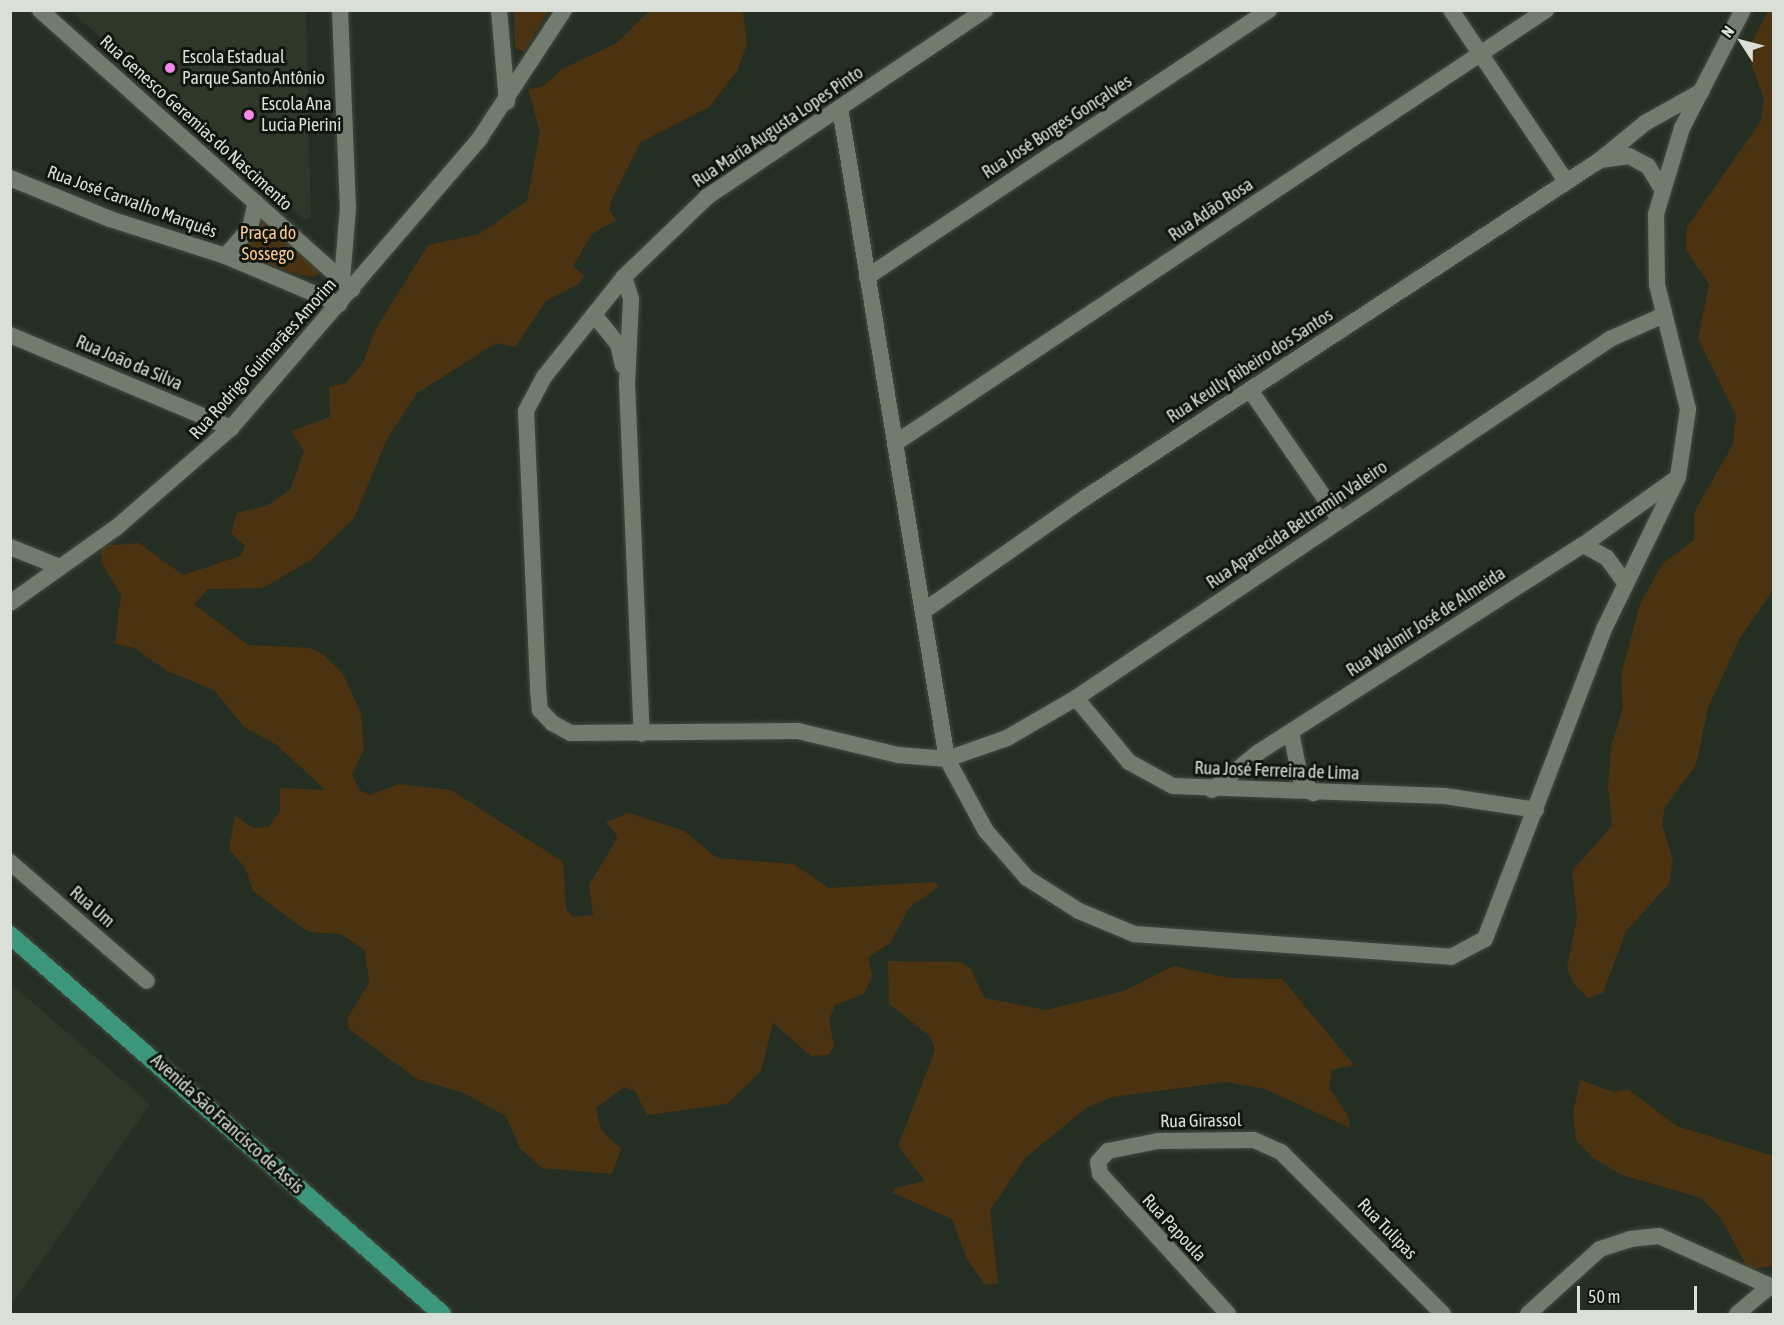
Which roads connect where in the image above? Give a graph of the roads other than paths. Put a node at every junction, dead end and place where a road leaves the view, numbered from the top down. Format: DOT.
graph roads {
  1 [pos="40,10"];
  2 [pos="340,10"];
  3 [pos="499,10"];
  4 [pos="564,10"];
  5 [pos="985,10"];
  6 [pos="1269,10"];
  7 [pos="1451,10"];
  8 [pos="1546,10"];
  9 [pos="1743,10"];
  10 [pos="1481,54"];
  11 [pos="1702,91"];
  12 [pos="507,102"];
  13 [pos="840,108"];
  14 [pos="1600,160"];
  15 [pos="10,178"];
  16 [pos="1566,181"];
  17 [pos="1660,186"];
  18 [pos="256,203"];
  19 [pos="225,256"];
  20 [pos="624,277"];
  21 [pos="867,277"];
  22 [pos="347,285"];
  23 [pos="339,304"];
  24 [pos="1664,315"];
  25 [pos="596,317"];
  26 [pos="10,335"];
  27 [pos="627,383"];
  28 [pos="1250,390"];
  29 [pos="231,428"];
  30 [pos="897,441"];
  31 [pos="1678,477"];
  32 [pos="1339,519"];
  33 [pos="1583,545"];
  34 [pos="10,547"];
  35 [pos="60,567"];
  36 [pos="1626,584"];
  37 [pos="10,603"];
  38 [pos="925,610"];
  39 [pos="1076,698"];
  40 [pos="1291,732"];
  41 [pos="642,734"];
  42 [pos="947,759"];
  43 [pos="1212,790"];
  44 [pos="1313,793"];
  45 [pos="1536,810"];
  46 [pos="10,862"];
  47 [pos="10,935"];
  48 [pos="147,981"];
  49 [pos="1098,1162"];
  50 [pos="1302,1170"];
  51 [pos="1772,1287"];
  52 [pos="441,1314"];
  53 [pos="1228,1314"];
  54 [pos="1443,1314"];
  55 [pos="1528,1314"];
  56 [pos="1737,1314"];
  1 -- 18 [label="street, Rua Genesco Geremias do Nascimento"];
  2 -- 22 [label="street"];
  3 -- 12 [label="street"];
  4 -- 12 [label="street, Rua Rodrigo Guimarães Amorim"];
  5 -- 13 [label="street, Rua Maria Augusta Lopes Pinto"];
  6 -- 21 [label="street, Rua José Borges Gonçalves"];
  7 -- 10 [label="street"];
  8 -- 10 [label="street, Rua Adão Rosa"];
  9 -- 11 [label="street"];
  10 -- 16 [label="street"];
  10 -- 30 [label="street, Rua Adão Rosa"];
  11 -- 14 [label="street, Rua Keully Ribeiro dos Santos"];
  11 -- 17 [label="street"];
  12 -- 22 [label="street, Rua Rodrigo Guimarães Amorim"];
  13 -- 20 [label="street, Rua Maria Augusta Lopes Pinto"];
  13 -- 21 [label="street"];
  14 -- 16 [label="street, Rua Keully Ribeiro dos Santos"];
  14 -- 17 [label="street, Rua Keully Ribeiro dos Santos"];
  15 -- 19 [label="street, Rua José Carvalho Marquês"];
  16 -- 28 [label="street, Rua Keully Ribeiro dos Santos"];
  17 -- 24 [label="street"];
  18 -- 19 [label="street"];
  18 -- 22 [label="street, Rua Genesco Geremias do Nascimento"];
  19 -- 23 [label="street, Rua José Carvalho Marquês"];
  20 -- 25 [label="street, Rua Maria Augusta Lopes Pinto"];
  20 -- 27 [label="street"];
  21 -- 30 [label="street"];
  22 -- 23 [label="street, Rua Rodrigo Guimarães Amorim"];
  23 -- 29 [label="street, Rua Rodrigo Guimarães Amorim"];
  24 -- 31 [label="street"];
  24 -- 32 [label="street, Rua Aparecida Beltramin Valeiro"];
  25 -- 27 [label="street"];
  25 -- 41 [label="street, Rua Maria Augusta Lopes Pinto"];
  26 -- 29 [label="street, Rua João da Silva"];
  27 -- 41 [label="street"];
  28 -- 32 [label="street"];
  28 -- 38 [label="street, Rua Keully Ribeiro dos Santos"];
  29 -- 35 [label="street, Rua Rodrigo Guimarães Amorim"];
  30 -- 38 [label="street"];
  31 -- 33 [label="street, Rua Walmir José de Almeida"];
  31 -- 36 [label="street"];
  32 -- 39 [label="street, Rua Aparecida Beltramin Valeiro"];
  33 -- 36 [label="street"];
  33 -- 40 [label="street, Rua Walmir José de Almeida"];
  34 -- 35 [label="street"];
  35 -- 37 [label="street, Rua Rodrigo Guimarães Amorim"];
  36 -- 45 [label="street"];
  38 -- 42 [label="street"];
  39 -- 42 [label="street, Rua Aparecida Beltramin Valeiro"];
  39 -- 43 [label="street, Rua José Ferreira de Lima"];
  40 -- 43 [label="street, Rua Walmir José de Almeida"];
  40 -- 44 [label="street"];
  41 -- 42 [label="street"];
  42 -- 45 [label="street"];
  43 -- 44 [label="street, Rua José Ferreira de Lima"];
  44 -- 45 [label="street, Rua José Ferreira de Lima"];
  46 -- 48 [label="street, Rua Um"];
  47 -- 52 [label="main road, Avenida São Francisco de Assis"];
  49 -- 50 [label="street, Rua Girassol"];
  49 -- 53 [label="street, Rua Papoula"];
  50 -- 54 [label="street, Rua Tulipas"];
  51 -- 55 [label="street"];
  51 -- 56 [label="street"];
}
